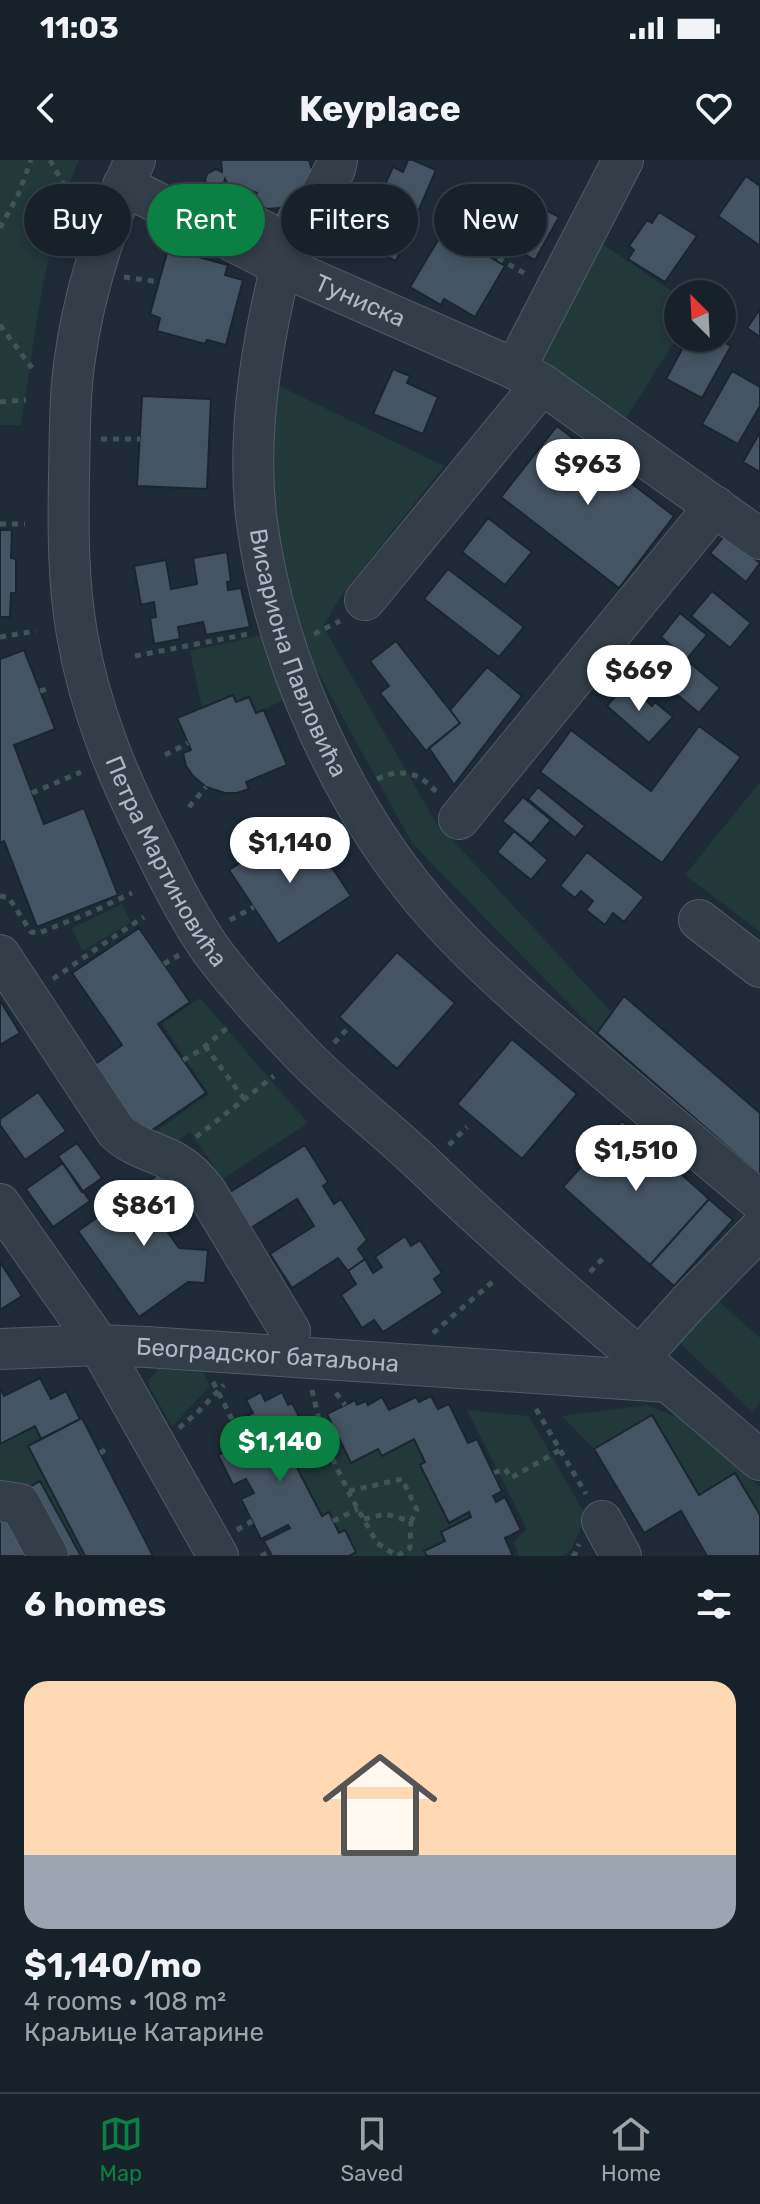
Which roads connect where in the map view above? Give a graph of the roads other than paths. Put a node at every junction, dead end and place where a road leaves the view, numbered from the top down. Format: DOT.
graph roads {
  1 [pos="337,160"];
  2 [pos="623,160"];
  3 [pos="131,168"];
  4 [pos="281,266"];
  5 [pos="528,376"];
  6 [pos="715,506"];
  7 [pos="760,539"];
  8 [pos="351,612"];
  9 [pos="459,819"];
  10 [pos="699,920"];
  11 [pos="0,955"];
  12 [pos="760,967"];
  13 [pos="0,1204"];
  14 [pos="758,1228"];
  15 [pos="580,1294"];
  16 [pos="290,1331"];
  17 [pos="99,1345"];
  18 [pos="0,1349"];
  19 [pos="654,1370"];
  20 [pos="535,1391"];
  21 [pos="760,1460"];
  22 [pos="0,1501"];
  23 [pos="602,1521"];
  24 [pos="48,1556"];
  25 [pos="218,1556"];
  26 [pos="621,1556"];
  1 -- 3 [label="street"];
  2 -- 5 [label="street"];
  3 -- 4 [label="street, Туниска"];
  3 -- 15 [label="street, Петра Мартиновића"];
  4 -- 5 [label="street, Туниска"];
  4 -- 14 [label="street, Висариона Павловића"];
  5 -- 6 [label="street, Туниска"];
  5 -- 8 [label="street"];
  6 -- 7 [label="street, Туниска"];
  6 -- 9 [label="street"];
  10 -- 12 [label="street"];
  11 -- 16 [label="street"];
  13 -- 17 [label="street"];
  14 -- 19 [label="street"];
  15 -- 19 [label="street, Петра Мартиновића"];
  15 -- 20 [label="street"];
  17 -- 18 [label="street, Београдског батаљона"];
  17 -- 20 [label="street, Београдског батаљона"];
  17 -- 25 [label="street"];
  19 -- 20 [label="street, Београдског батаљона"];
  19 -- 21 [label="street"];
  22 -- 24 [label="street"];
  23 -- 26 [label="street"];
}
